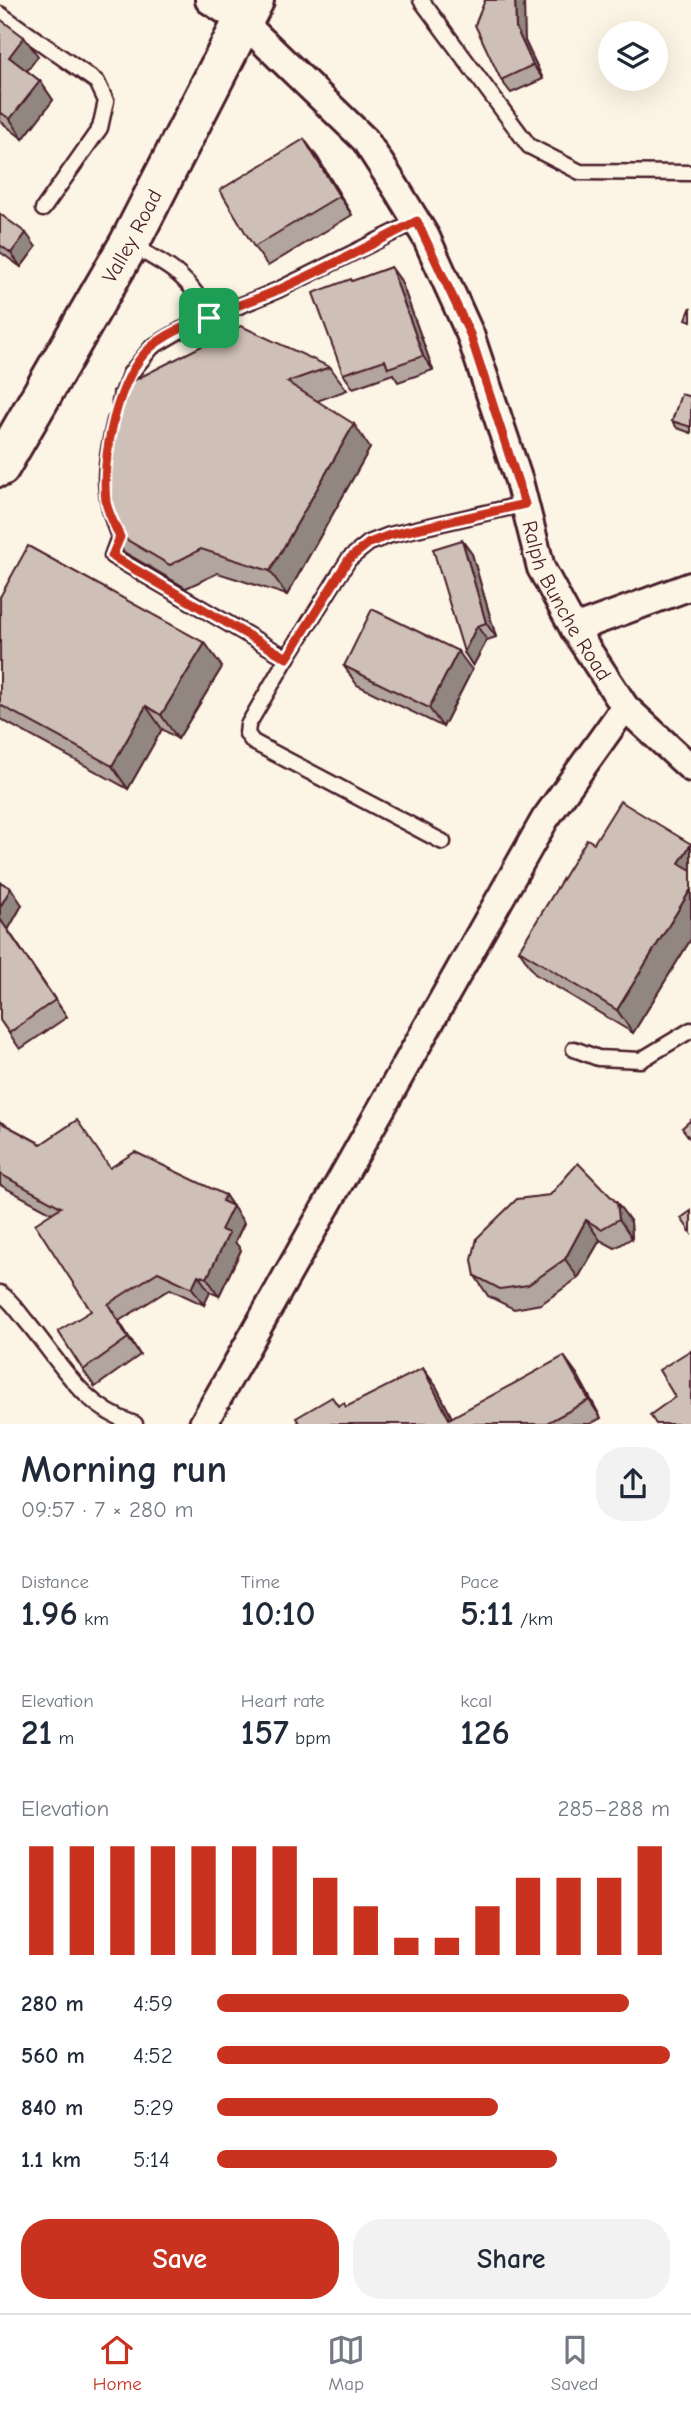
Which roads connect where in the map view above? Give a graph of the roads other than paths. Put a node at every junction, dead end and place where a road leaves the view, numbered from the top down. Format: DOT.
graph roads {
  1 [pos="209,0"];
  2 [pos="421,0"];
  3 [pos="248,11"];
  4 [pos="0,13"];
  5 [pos="691,173"];
  6 [pos="43,209"];
  7 [pos="417,221"];
  8 [pos="129,244"];
  9 [pos="209,318"];
  10 [pos="0,467"];
  11 [pos="525,504"];
  12 [pos="691,586"];
  13 [pos="574,629"];
  14 [pos="287,658"];
  15 [pos="625,706"];
  16 [pos="691,768"];
  17 [pos="443,842"];
  18 [pos="691,1030"];
  19 [pos="575,1049"];
  20 [pos="0,1293"];
  21 [pos="135,1424"];
  22 [pos="203,1424"];
  1 -- 3 [label="street, Ralph Bunche Road"];
  2 -- 5 [label="lane"];
  3 -- 7 [label="street, Ralph Bunche Road"];
  3 -- 8 [label="main road, Valley Road"];
  4 -- 6 [label="lane"];
  7 -- 9 [label="lane"];
  7 -- 11 [label="street, Ralph Bunche Road"];
  8 -- 9 [label="lane"];
  8 -- 10 [label="main road, Valley Road"];
  9 -- 14 [label="lane"];
  11 -- 13 [label="street, Ralph Bunche Road"];
  11 -- 14 [label="lane"];
  12 -- 13 [label="street"];
  13 -- 15 [label="street, Ralph Bunche Road"];
  14 -- 17 [label="lane"];
  15 -- 16 [label="street, Ralph Bunche Road"];
  15 -- 22 [label="street"];
  18 -- 19 [label="lane"];
  20 -- 21 [label="lane"];
}
